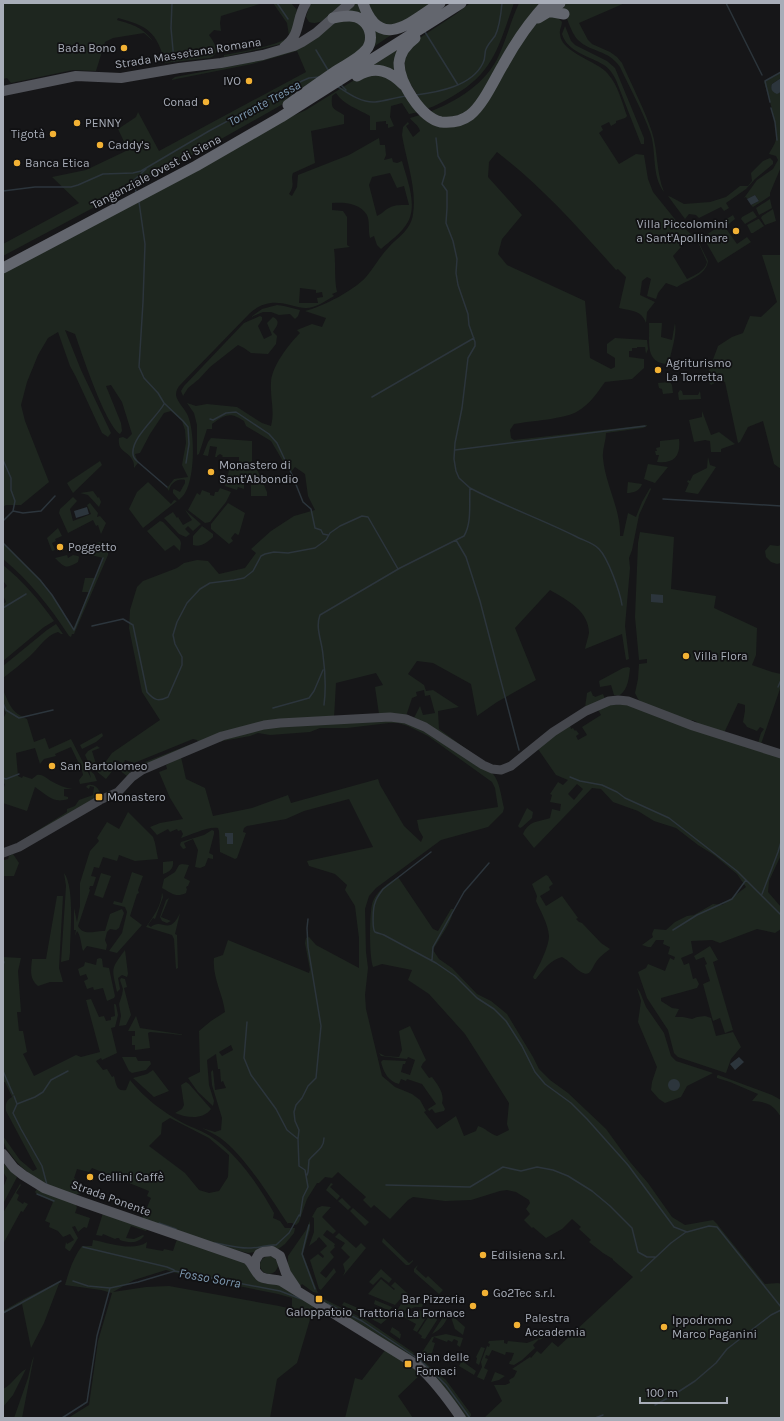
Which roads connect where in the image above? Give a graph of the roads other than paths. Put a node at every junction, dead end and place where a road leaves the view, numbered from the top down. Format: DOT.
graph roads {
  1 [pos="350,3"];
  2 [pos="363,3"];
  3 [pos="440,3"];
  4 [pos="449,3"];
  5 [pos="461,3"];
  6 [pos="464,3"];
  7 [pos="560,3"];
  8 [pos="304,7"];
  9 [pos="546,8"];
  10 [pos="564,14"];
  11 [pos="333,18"];
  12 [pos="372,26"];
  13 [pos="320,28"];
  14 [pos="281,50"];
  15 [pos="406,87"];
  16 [pos="3,91"];
  17 [pos="282,113"];
  18 [pos="3,261"];
  19 [pos="3,268"];
  20 [pos="781,754"];
  21 [pos="3,853"];
  22 [pos="3,1154"];
  23 [pos="220,1250"];
  24 [pos="259,1254"];
  25 [pos="283,1265"];
  26 [pos="255,1269"];
  27 [pos="270,1279"];
  28 [pos="305,1296"];
  29 [pos="461,1418"];
  1 -- 11 [label="main road, Strada Massetana Romana"];
  2 -- 12 [label="highway"];
  3 -- 12 [label="highway"];
  4 -- 17 [label="highway, Tangenziale Ovest di Siena"];
  5 -- 17 [label="highway, Tangenziale Ovest di Siena"];
  6 -- 15 [label="highway"];
  7 -- 9 [label="highway"];
  7 -- 10 [label="main road"];
  8 -- 13 [label="main road"];
  8 -- 14 [label="main road"];
  9 -- 10 [label="highway"];
  9 -- 15 [label="highway"];
  11 -- 12 [label="highway"];
  11 -- 13 [label="main road, Strada Massetana Romana"];
  12 -- 17 [label="highway"];
  13 -- 14 [label="main road, Strada Massetana Romana"];
  14 -- 16 [label="main road, Strada Massetana Romana"];
  15 -- 17 [label="highway"];
  17 -- 18 [label="highway, Tangenziale Ovest di Siena"];
  17 -- 19 [label="highway, Tangenziale Ovest di Siena"];
  20 -- 21 [label="main road"];
  22 -- 23 [label="main road, Strada Ponente"];
  23 -- 24 [label="main road, Strada Ponente"];
  23 -- 26 [label="main road, Strada Ponente"];
  24 -- 25 [label="main road, Strada Ponente"];
  24 -- 26 [label="main road"];
  25 -- 27 [label="main road"];
  25 -- 28 [label="main road, Strada Ponente"];
  26 -- 27 [label="main road, Strada Ponente"];
  27 -- 28 [label="main road, Strada Ponente"];
  28 -- 29 [label="main road, Strada Ponente"];
}
